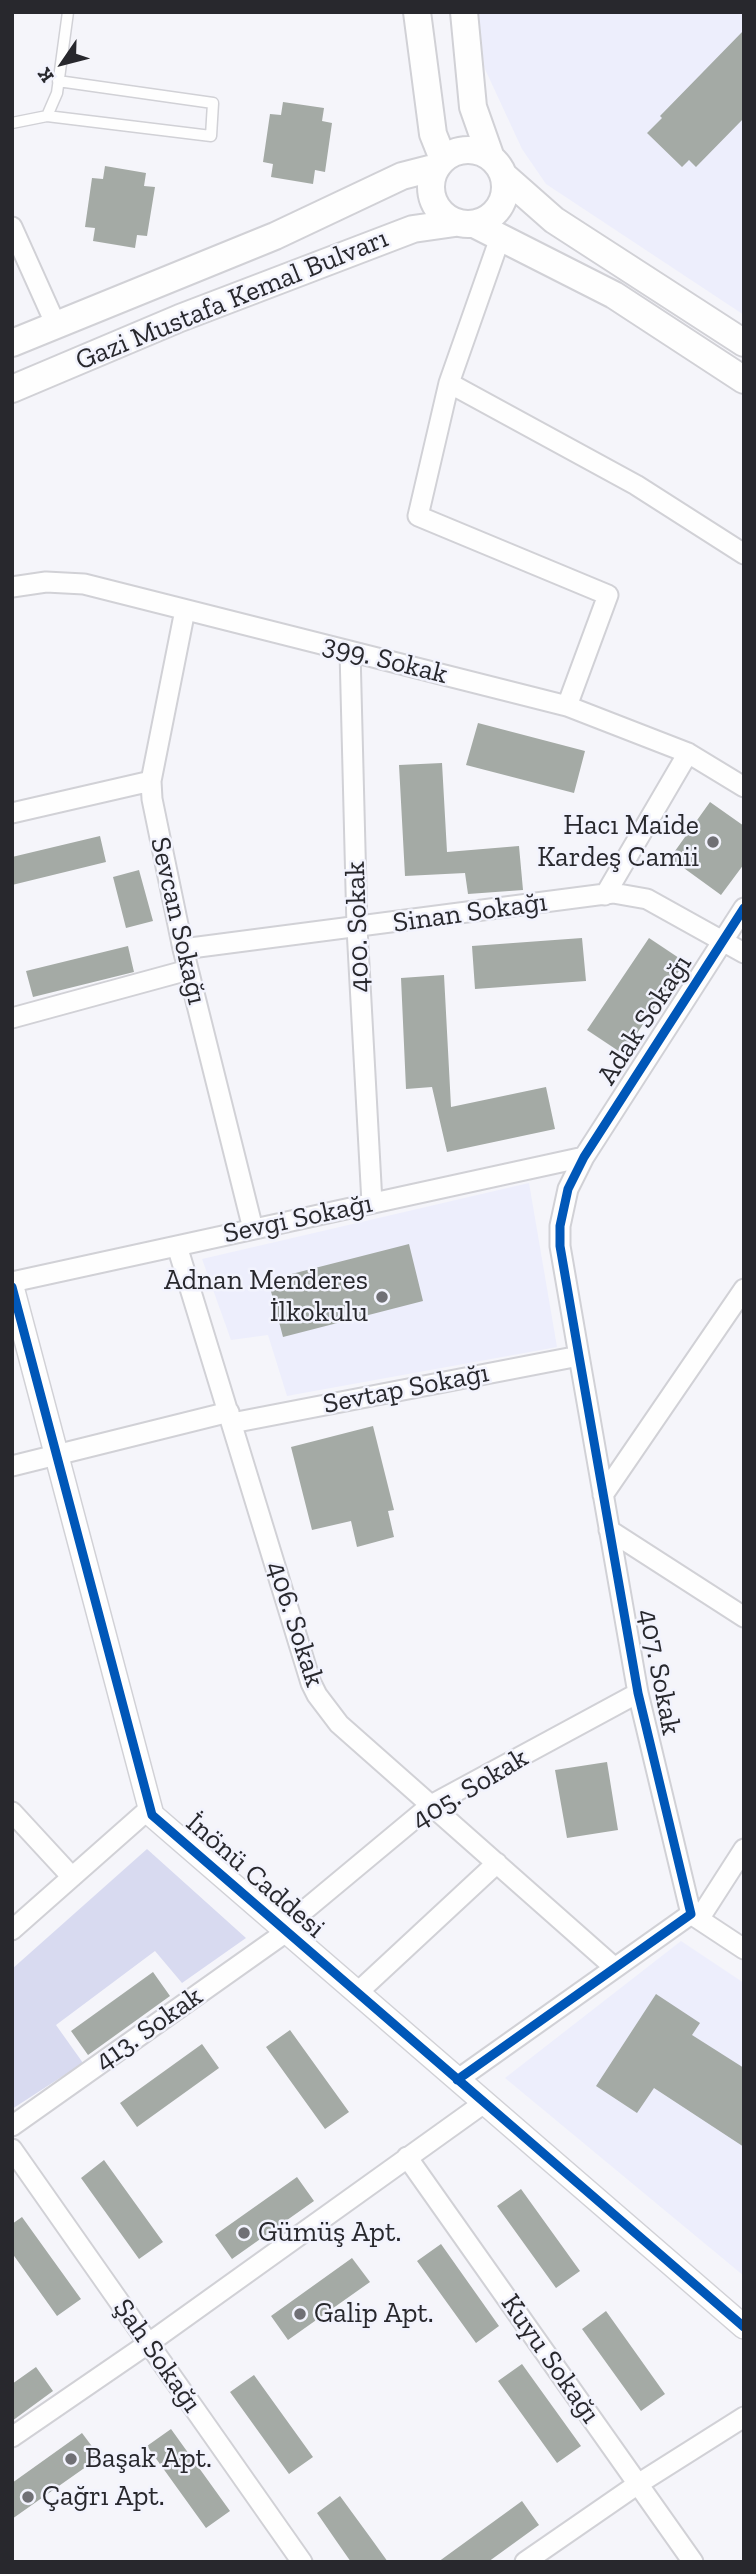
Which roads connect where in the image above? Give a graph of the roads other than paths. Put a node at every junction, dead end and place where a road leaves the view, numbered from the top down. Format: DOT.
graph roads {
  1 [pos="68,12"];
  2 [pos="417,12"];
  3 [pos="464,12"];
  4 [pos="58,81"];
  5 [pos="47,116"];
  6 [pos="12,123"];
  7 [pos="440,163"];
  8 [pos="497,166"];
  9 [pos="466,224"];
  10 [pos="12,228"];
  11 [pos="501,235"];
  12 [pos="56,326"];
  13 [pos="744,343"];
  14 [pos="12,344"];
  15 [pos="744,380"];
  16 [pos="449,383"];
  17 [pos="12,389"];
  18 [pos="744,554"];
  19 [pos="12,587"];
  20 [pos="184,610"];
  21 [pos="350,651"];
  22 [pos="567,706"];
  23 [pos="688,753"];
  24 [pos="151,782"];
  25 [pos="744,787"];
  26 [pos="12,813"];
  27 [pos="605,894"];
  28 [pos="744,908"];
  29 [pos="357,928"];
  30 [pos="723,939"];
  31 [pos="183,949"];
  32 [pos="744,953"];
  33 [pos="188,970"];
  34 [pos="12,1018"];
  35 [pos="584,1157"];
  36 [pos="372,1203"];
  37 [pos="253,1229"];
  38 [pos="177,1246"];
  39 [pos="744,1289"];
  40 [pos="13,1295"];
  41 [pos="579,1356"];
  42 [pos="231,1418"];
  43 [pos="56,1455"];
  44 [pos="12,1466"];
  45 [pos="603,1495"];
  46 [pos="609,1530"];
  47 [pos="744,1617"];
  48 [pos="638,1693"];
  49 [pos="431,1805"];
  50 [pos="149,1809"];
  51 [pos="12,1812"];
  52 [pos="744,1849"];
  53 [pos="497,1863"];
  54 [pos="72,1877"];
  55 [pos="695,1917"];
  56 [pos="12,1930"];
  57 [pos="284,1931"];
  58 [pos="744,1949"];
  59 [pos="615,1968"];
  60 [pos="357,1993"];
  61 [pos="457,2080"];
  62 [pos="484,2103"];
  63 [pos="12,2126"];
  64 [pos="12,2150"];
  65 [pos="407,2157"];
  66 [pos="744,2327"];
  67 [pos="149,2343"];
  68 [pos="744,2417"];
  69 [pos="12,2437"];
  70 [pos="638,2484"];
  71 [pos="302,2562"];
  72 [pos="525,2562"];
  73 [pos="693,2562"];
  1 -- 4 [label="lane"];
  2 -- 7 [label="main road"];
  3 -- 8 [label="main road"];
  4 -- 5 [label="lane"];
  4 -- 5 [label="lane"];
  5 -- 6 [label="lane"];
  7 -- 8 [label="main road"];
  7 -- 9 [label="main road"];
  7 -- 12 [label="main road, Gazi Mustafa Kemal Bulvarı"];
  8 -- 9 [label="main road"];
  8 -- 13 [label="main road"];
  9 -- 11 [label="main road"];
  9 -- 17 [label="main road, Gazi Mustafa Kemal Bulvarı"];
  10 -- 12 [label="street"];
  11 -- 15 [label="main road"];
  11 -- 16 [label="street"];
  12 -- 14 [label="main road, Gazi Mustafa Kemal Bulvarı"];
  16 -- 18 [label="street"];
  16 -- 22 [label="street"];
  19 -- 20 [label="street, 399. Sokak"];
  20 -- 21 [label="street, 399. Sokak"];
  20 -- 24 [label="street, Sevcan Sokağı"];
  21 -- 22 [label="street, 399. Sokak"];
  21 -- 29 [label="street, 400. Sokak"];
  22 -- 23 [label="street, 399. Sokak"];
  23 -- 25 [label="street, 399. Sokak"];
  23 -- 27 [label="street"];
  24 -- 26 [label="street"];
  24 -- 31 [label="street, Sevcan Sokağı"];
  27 -- 29 [label="street, Sinan Sokağı"];
  27 -- 30 [label="street, Sinan Sokağı"];
  28 -- 30 [label="street, Adak Sokağı"];
  29 -- 31 [label="street, Sinan Sokağı"];
  29 -- 36 [label="street, 400. Sokak"];
  30 -- 32 [label="street, Sinan Sokağı"];
  30 -- 35 [label="street, Adak Sokağı"];
  31 -- 33 [label="street, Sevcan Sokağı"];
  33 -- 34 [label="street"];
  33 -- 37 [label="street, Sevcan Sokağı"];
  35 -- 36 [label="street, Sevgi Sokağı"];
  35 -- 41 [label="street, 407. Sokak"];
  36 -- 37 [label="street, Sevgi Sokağı"];
  37 -- 38 [label="street, Sevgi Sokağı"];
  38 -- 40 [label="street, Sevgi Sokağı"];
  38 -- 42 [label="street, 406. Sokak"];
  39 -- 45 [label="street"];
  40 -- 43 [label="street, İnönü Caddesi"];
  41 -- 42 [label="street, Sevtap Sokağı"];
  41 -- 45 [label="street, 407. Sokak"];
  42 -- 43 [label="street, Sevtap Sokağı"];
  42 -- 49 [label="street, 406. Sokak"];
  43 -- 44 [label="street, Sevtap Sokağı"];
  43 -- 50 [label="street, İnönü Caddesi"];
  45 -- 46 [label="street, 407. Sokak"];
  46 -- 47 [label="street"];
  46 -- 48 [label="street, 407. Sokak"];
  48 -- 49 [label="street, 405. Sokak"];
  48 -- 55 [label="street, 407. Sokak"];
  49 -- 53 [label="street, 406. Sokak"];
  49 -- 57 [label="street, 405. Sokak"];
  50 -- 54 [label="street"];
  50 -- 57 [label="street, İnönü Caddesi"];
  51 -- 54 [label="street"];
  52 -- 55 [label="street"];
  53 -- 59 [label="street, 406. Sokak"];
  53 -- 60 [label="street"];
  54 -- 56 [label="street"];
  55 -- 58 [label="street"];
  55 -- 59 [label="street"];
  57 -- 60 [label="street, İnönü Caddesi"];
  57 -- 63 [label="street, 413. Sokak"];
  59 -- 61 [label="street"];
  60 -- 61 [label="street, İnönü Caddesi"];
  61 -- 62 [label="street, İnönü Caddesi"];
  62 -- 65 [label="street"];
  62 -- 66 [label="street, İnönü Caddesi"];
  64 -- 67 [label="street, Şah Sokağı"];
  65 -- 67 [label="street"];
  65 -- 70 [label="street, Kuyu Sokağı"];
  67 -- 69 [label="street"];
  67 -- 71 [label="street, Şah Sokağı"];
  68 -- 70 [label="street"];
  70 -- 72 [label="street"];
  70 -- 73 [label="street, Kuyu Sokağı"];
}
